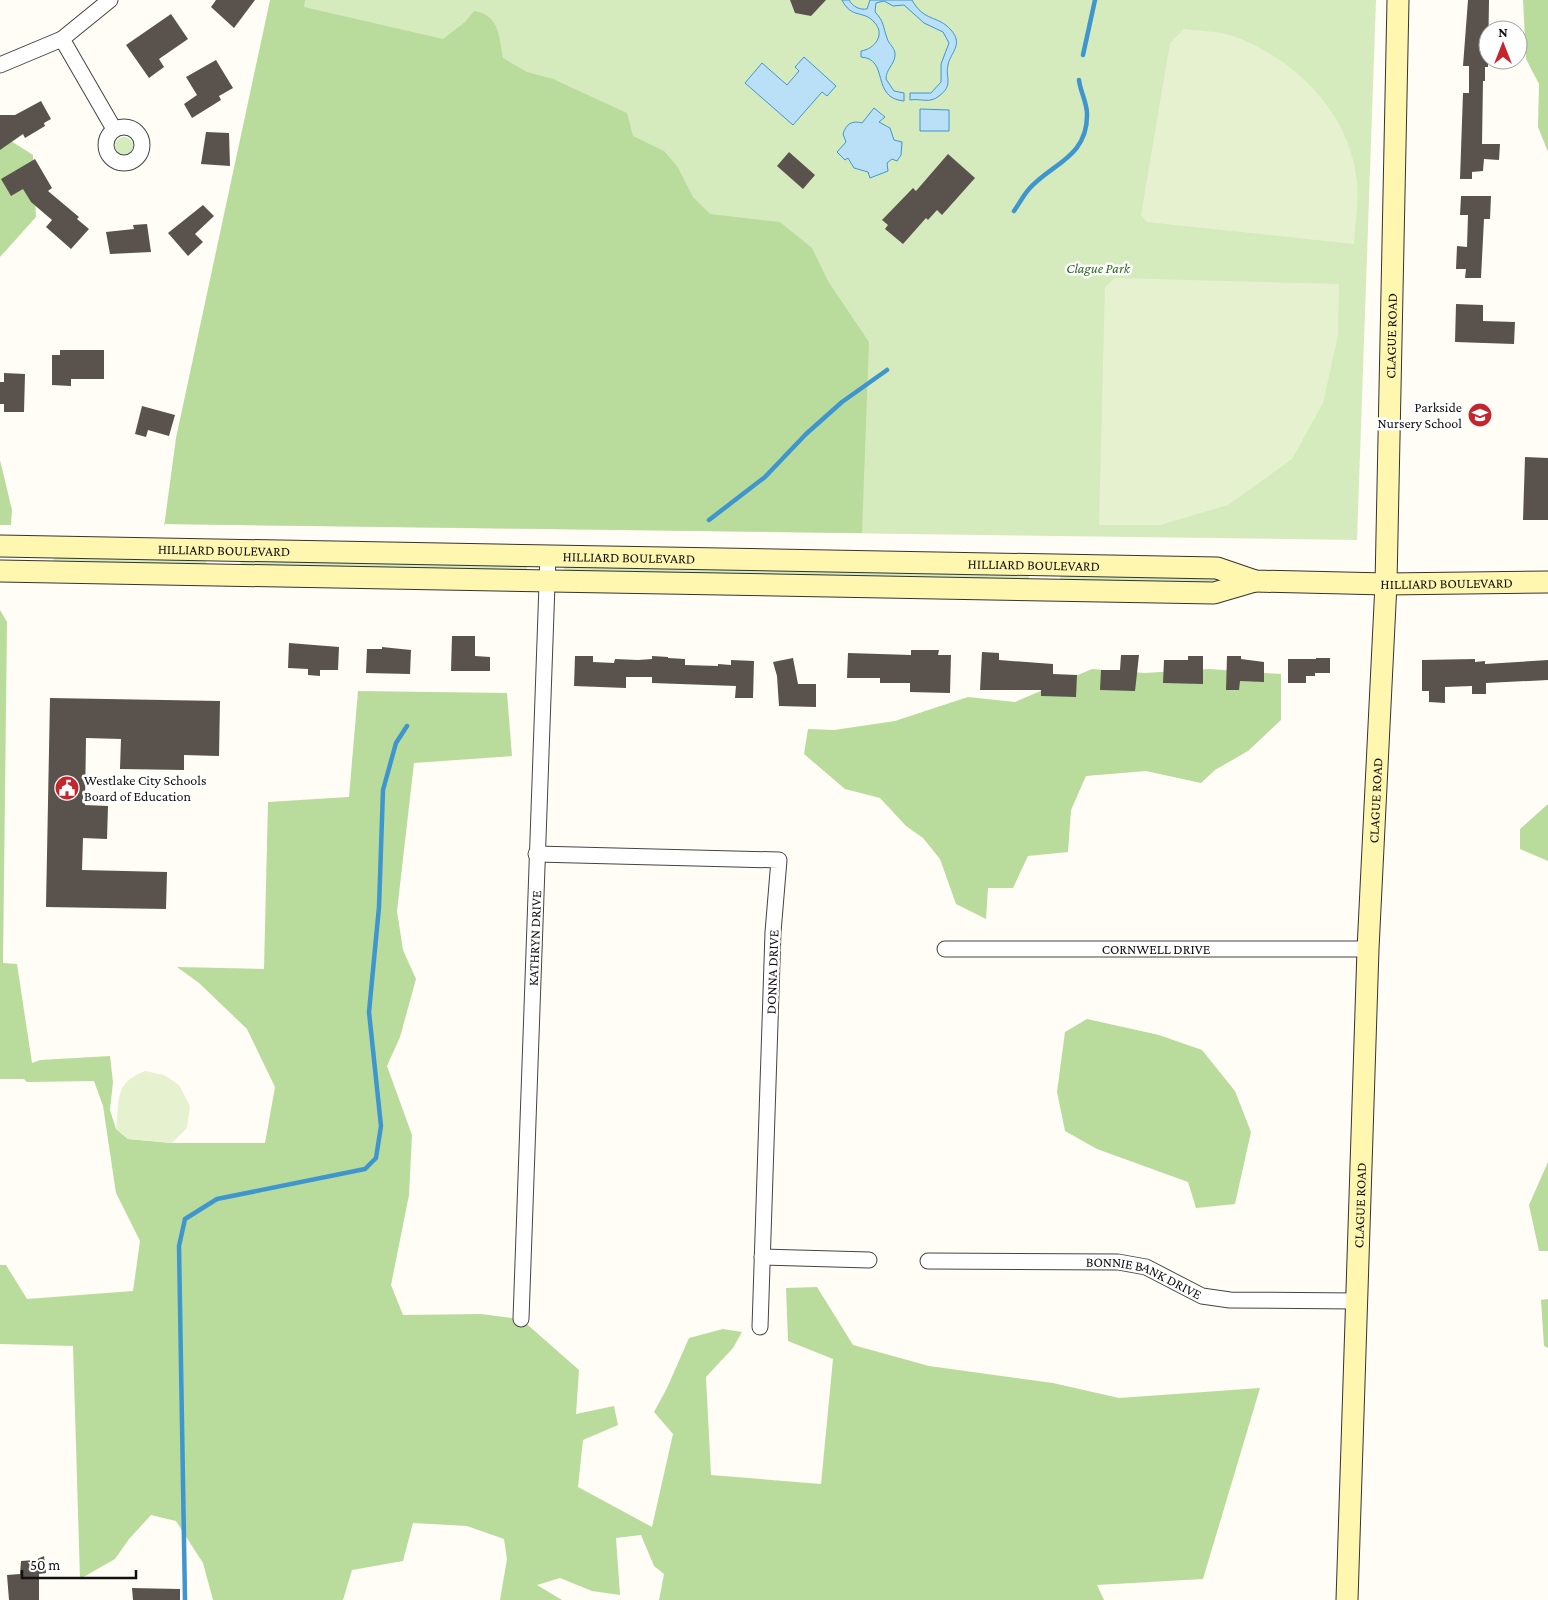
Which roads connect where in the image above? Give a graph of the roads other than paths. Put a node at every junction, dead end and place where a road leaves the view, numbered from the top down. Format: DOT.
graph roads {
  1 [pos="110,0"];
  2 [pos="1398,0"];
  3 [pos="62,39"];
  4 [pos="0,65"];
  5 [pos="114,130"];
  6 [pos="0,546"];
  7 [pos="548,556"];
  8 [pos="0,571"];
  9 [pos="547,580"];
  10 [pos="1254,580"];
  11 [pos="1548,582"];
  12 [pos="1386,584"];
  13 [pos="536,854"];
  14 [pos="945,949"];
  15 [pos="1368,949"];
  16 [pos="762,1257"];
  17 [pos="869,1260"];
  18 [pos="928,1261"];
  19 [pos="1357,1301"];
  20 [pos="521,1319"];
  21 [pos="760,1327"];
  22 [pos="1347,1600"];
  1 -- 3 [label="street"];
  2 -- 12 [label="main road, CLAGUE ROAD"];
  3 -- 4 [label="street"];
  3 -- 5 [label="street"];
  6 -- 7 [label="main road, HILLIARD BOULEVARD"];
  7 -- 9 [label="street, KATHRYN DRIVE"];
  7 -- 10 [label="main road, HILLIARD BOULEVARD"];
  8 -- 9 [label="main road, HILLIARD BOULEVARD"];
  9 -- 10 [label="main road, HILLIARD BOULEVARD"];
  9 -- 13 [label="street, KATHRYN DRIVE"];
  10 -- 12 [label="main road, HILLIARD BOULEVARD"];
  11 -- 12 [label="main road, HILLIARD BOULEVARD"];
  12 -- 15 [label="main road, CLAGUE ROAD"];
  13 -- 16 [label="street, DONNA DRIVE"];
  13 -- 20 [label="street, KATHRYN DRIVE"];
  14 -- 15 [label="street, CORNWELL DRIVE"];
  15 -- 19 [label="main road, CLAGUE ROAD"];
  16 -- 17 [label="street"];
  16 -- 21 [label="street, DONNA DRIVE"];
  18 -- 19 [label="street, BONNIE BANK DRIVE"];
  19 -- 22 [label="main road, CLAGUE ROAD"];
}
